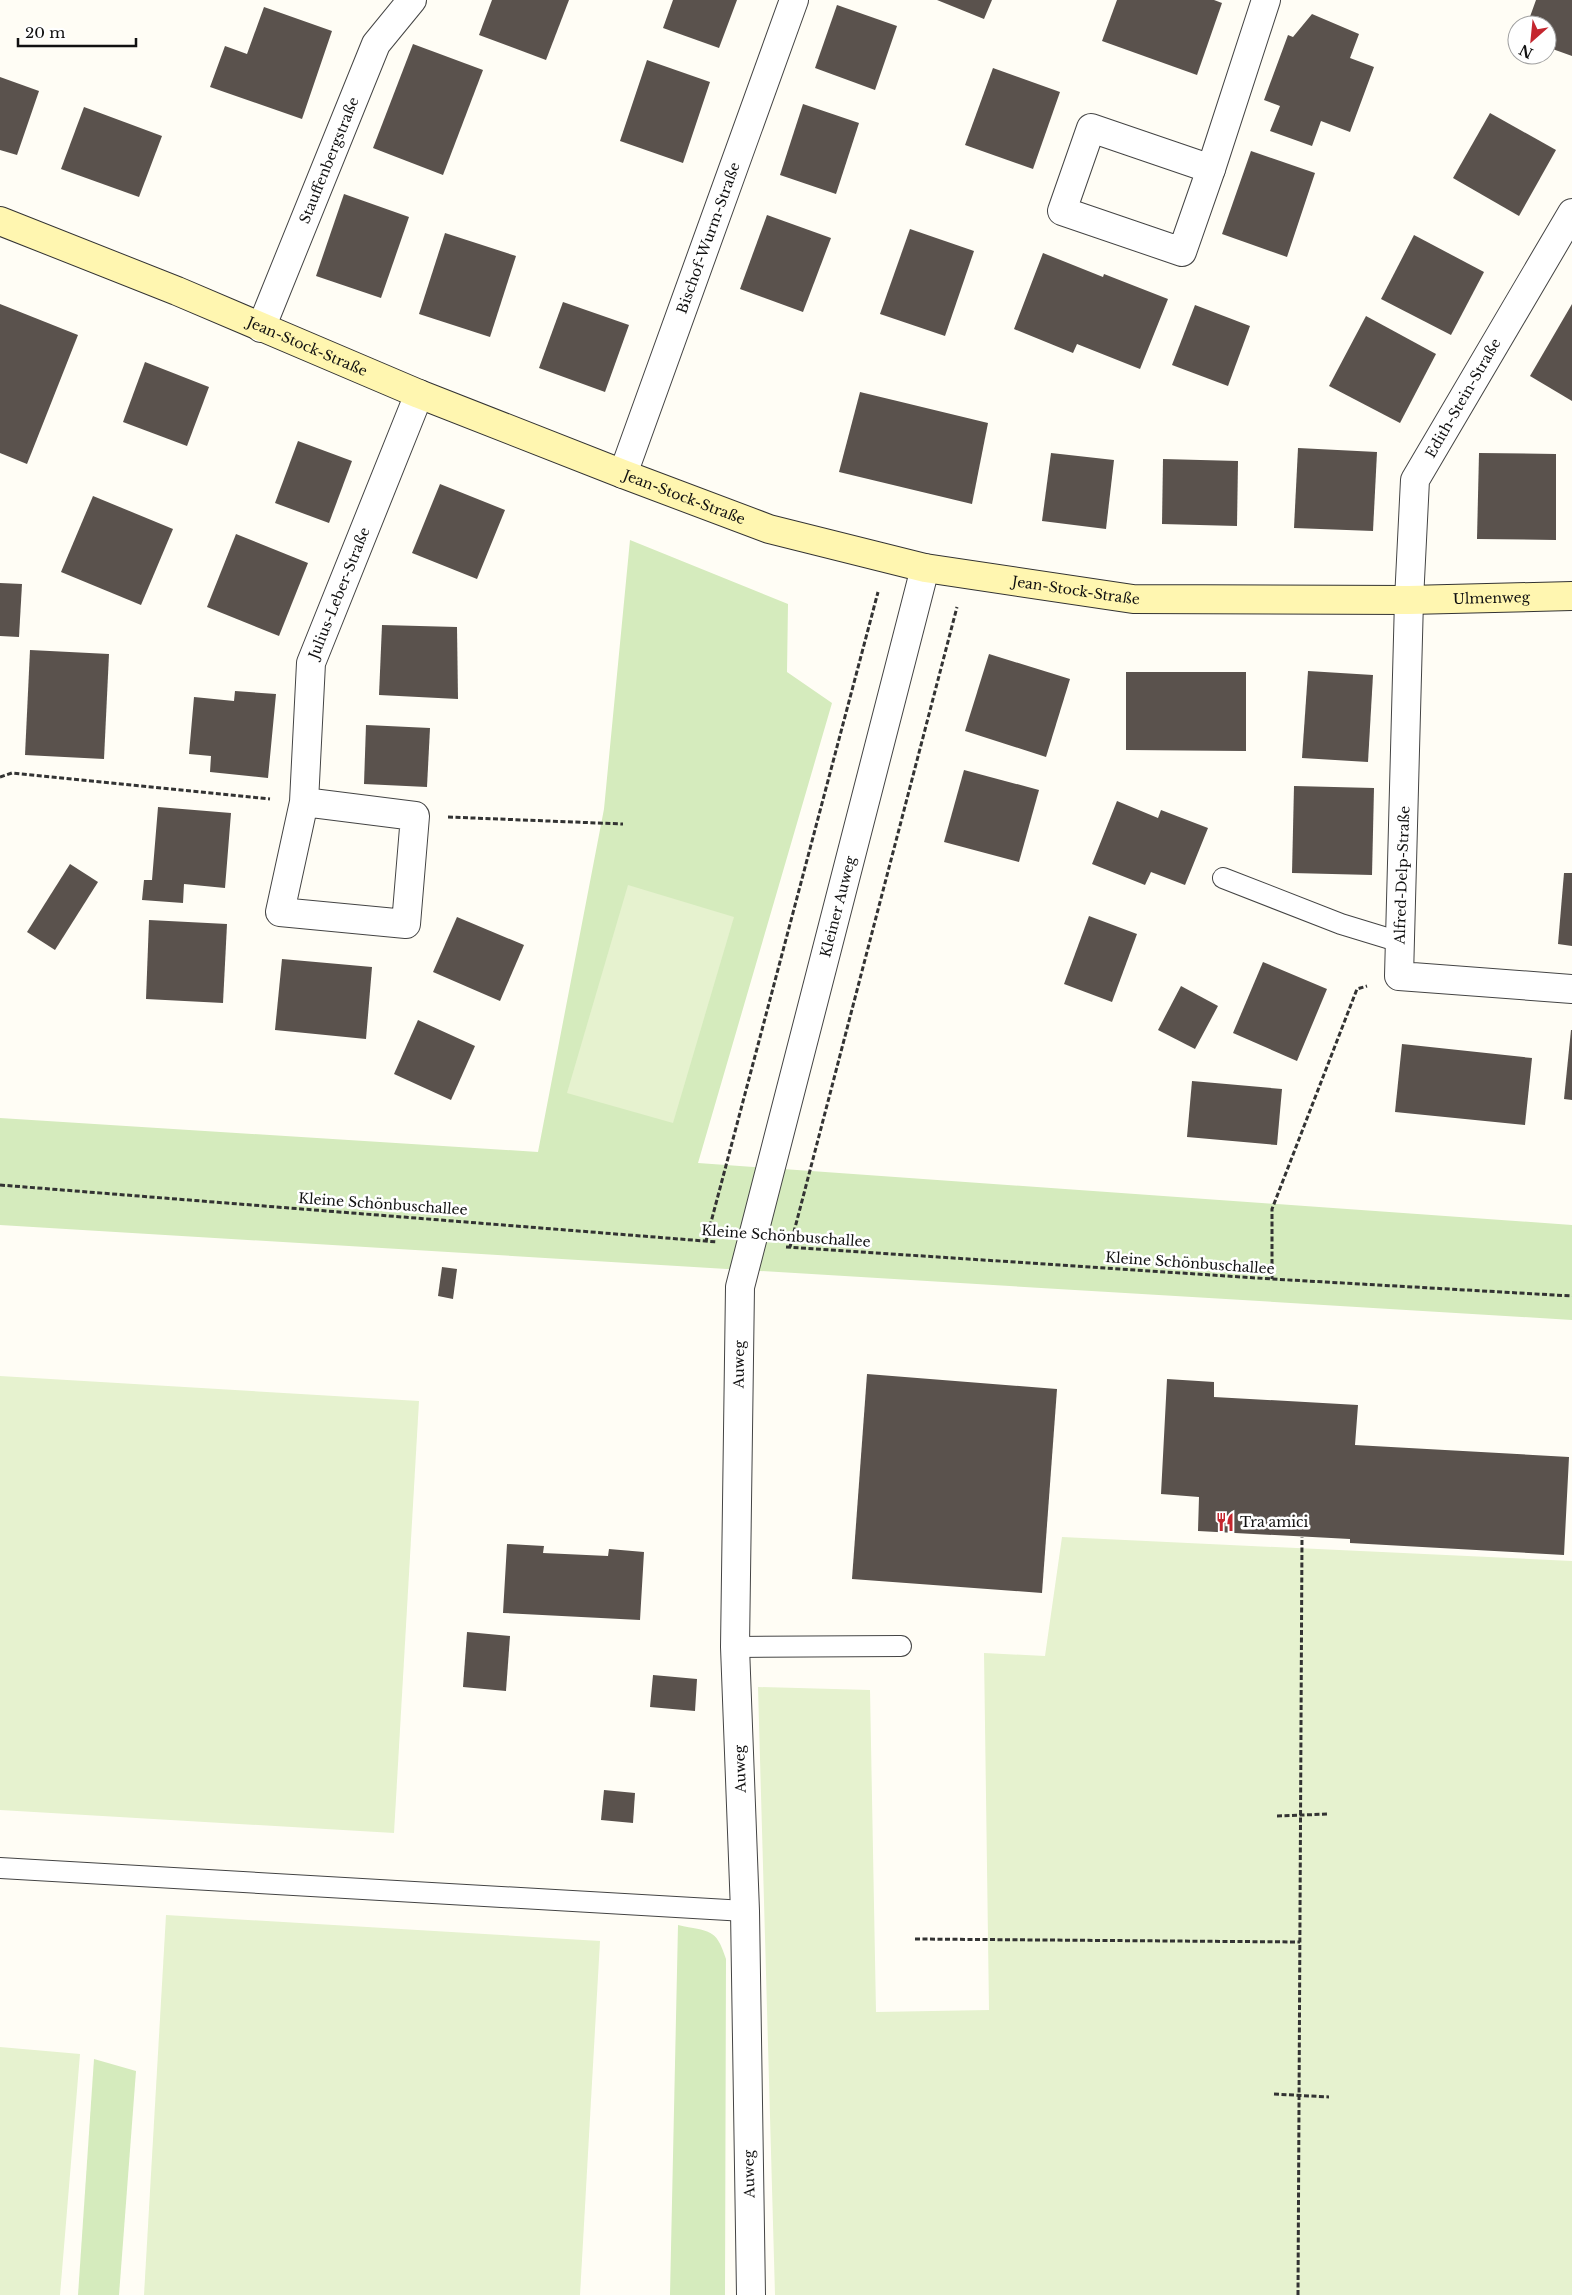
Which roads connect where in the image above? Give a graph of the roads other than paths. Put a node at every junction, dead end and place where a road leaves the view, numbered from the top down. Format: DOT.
graph roads {
  1 [pos="412,0"];
  2 [pos="794,0"];
  3 [pos="1266,0"];
  4 [pos="1211,169"];
  5 [pos="1572,213"];
  6 [pos="0,221"];
  7 [pos="261,328"];
  8 [pos="419,394"];
  9 [pos="623,474"];
  10 [pos="925,568"];
  11 [pos="1572,596"];
  12 [pos="1409,600"];
  13 [pos="304,802"];
  14 [pos="1223,878"];
  15 [pos="1400,942"];
  16 [pos="1572,989"];
  17 [pos="749,1245"];
  18 [pos="901,1646"];
  19 [pos="735,1647"];
  20 [pos="0,1868"];
  21 [pos="745,1910"];
  22 [pos="751,2295"];
  1 -- 7 [label="street, Stauffenbergstraße"];
  2 -- 9 [label="street, Bischof-Wurm-Straße"];
  3 -- 4 [label="street"];
  4 -- 4 [label="street"];
  5 -- 12 [label="street, Edith-Stein-Straße"];
  6 -- 7 [label="street, Jean-Stock-Straße"];
  7 -- 8 [label="street, Jean-Stock-Straße"];
  8 -- 9 [label="street, Jean-Stock-Straße"];
  8 -- 13 [label="street, Julius-Leber-Straße"];
  9 -- 10 [label="street, Jean-Stock-Straße"];
  10 -- 12 [label="street, Jean-Stock-Straße"];
  10 -- 17 [label="street, Kleiner Auweg"];
  11 -- 12 [label="street, Ulmenweg"];
  12 -- 15 [label="street, Alfred-Delp-Straße"];
  13 -- 13 [label="street, Julius-Leber-Straße"];
  14 -- 15 [label="lane"];
  15 -- 16 [label="street, Alfred-Delp-Straße"];
  17 -- 19 [label="street, Auweg"];
  18 -- 19 [label="lane"];
  19 -- 21 [label="street, Auweg"];
  20 -- 21 [label="lane"];
  21 -- 22 [label="street, Auweg"];
}
